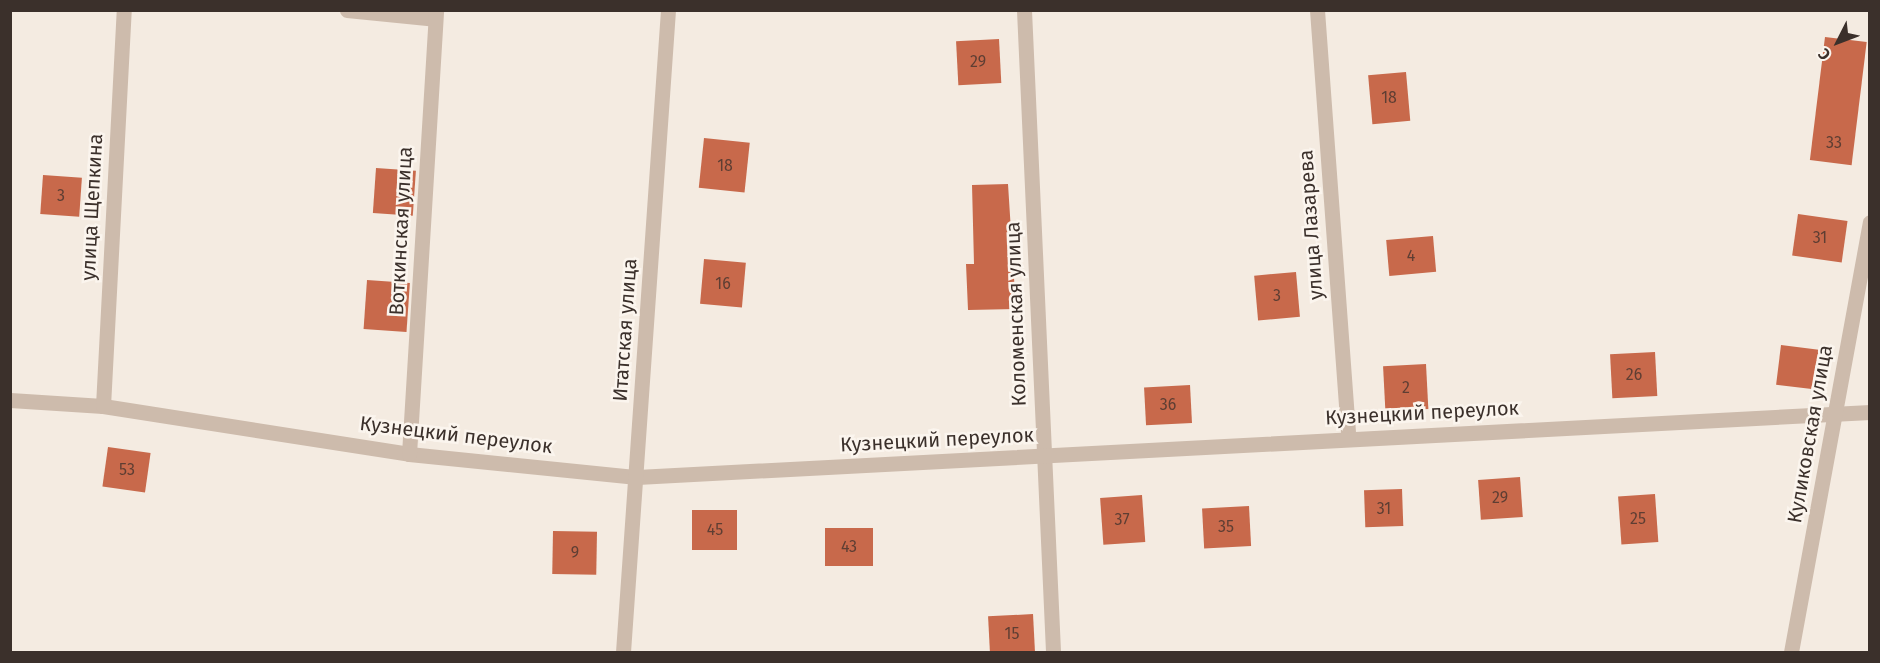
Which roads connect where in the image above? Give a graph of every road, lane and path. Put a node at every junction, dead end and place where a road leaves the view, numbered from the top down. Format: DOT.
graph roads {
  1 [pos="124,10"];
  2 [pos="347,10"];
  3 [pos="668,10"];
  4 [pos="1024,10"];
  5 [pos="1317,10"];
  6 [pos="436,15"];
  7 [pos="1869,222"];
  8 [pos="10,400"];
  9 [pos="103,406"];
  10 [pos="1869,412"];
  11 [pos="1835,414"];
  12 [pos="1348,437"];
  13 [pos="409,454"];
  14 [pos="1043,455"];
  15 [pos="637,477"];
  16 [pos="623,652"];
  17 [pos="1053,652"];
  18 [pos="1791,652"];
  1 -- 9 [label="street, улица Щепкина"];
  2 -- 6 [label="street"];
  3 -- 15 [label="street, Итатская улица"];
  4 -- 14 [label="street, Коломенская улица"];
  5 -- 12 [label="street, улица Лазарева"];
  6 -- 13 [label="street, Воткинская улица"];
  7 -- 11 [label="street, Куликовская улица"];
  8 -- 9 [label="street, Кузнецкий переулок"];
  9 -- 13 [label="street, Кузнецкий переулок"];
  10 -- 11 [label="street, Кузнецкий переулок"];
  11 -- 12 [label="street, Кузнецкий переулок"];
  11 -- 18 [label="street, Куликовская улица"];
  12 -- 14 [label="street, Кузнецкий переулок"];
  13 -- 15 [label="street, Кузнецкий переулок"];
  14 -- 15 [label="street, Кузнецкий переулок"];
  14 -- 17 [label="street, Коломенская улица"];
  15 -- 16 [label="street, Итатская улица"];
}
